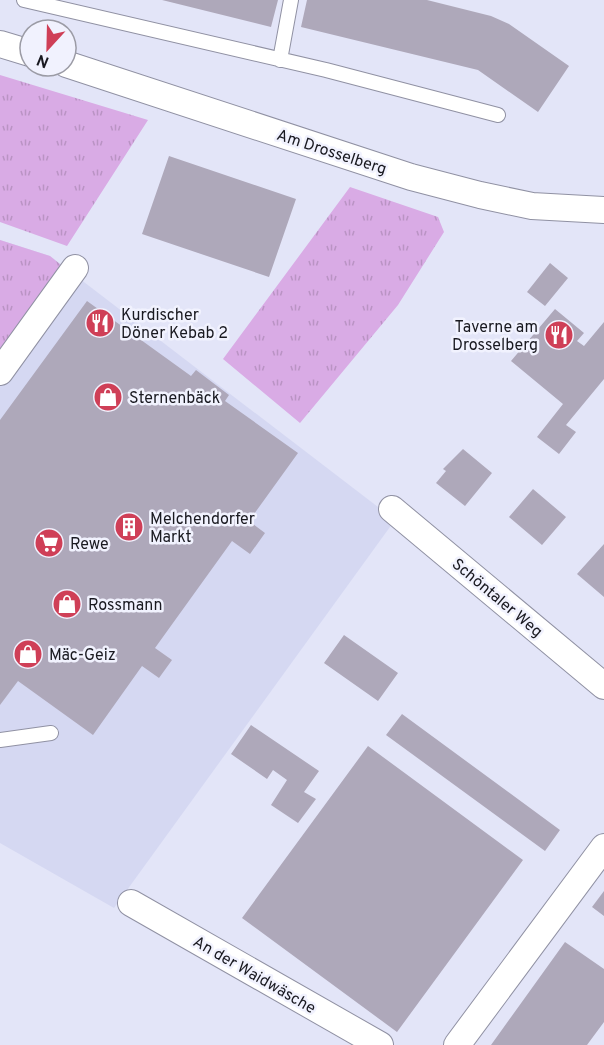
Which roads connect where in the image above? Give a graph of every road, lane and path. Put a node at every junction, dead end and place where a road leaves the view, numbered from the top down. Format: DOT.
graph roads {
  1 [pos="24,0"];
  2 [pos="291,0"];
  3 [pos="0,44"];
  4 [pos="18,49"];
  5 [pos="280,60"];
  6 [pos="78,68"];
  7 [pos="498,115"];
  8 [pos="604,210"];
  9 [pos="75,268"];
  10 [pos="0,372"];
  11 [pos="392,509"];
  12 [pos="604,686"];
  13 [pos="51,733"];
  14 [pos="0,740"];
  15 [pos="604,846"];
  16 [pos="131,903"];
  17 [pos="380,1045"];
  18 [pos="457,1045"];
  1 -- 5 [label="lane"];
  2 -- 5 [label="lane"];
  3 -- 4 [label="street"];
  5 -- 7 [label="lane"];
  6 -- 8 [label="street, Am Drosselberg"];
  9 -- 10 [label="street"];
  11 -- 12 [label="street, Schöntaler Weg"];
  13 -- 14 [label="lane"];
  15 -- 18 [label="street"];
  16 -- 17 [label="street, An der Waidwäsche"];
}
